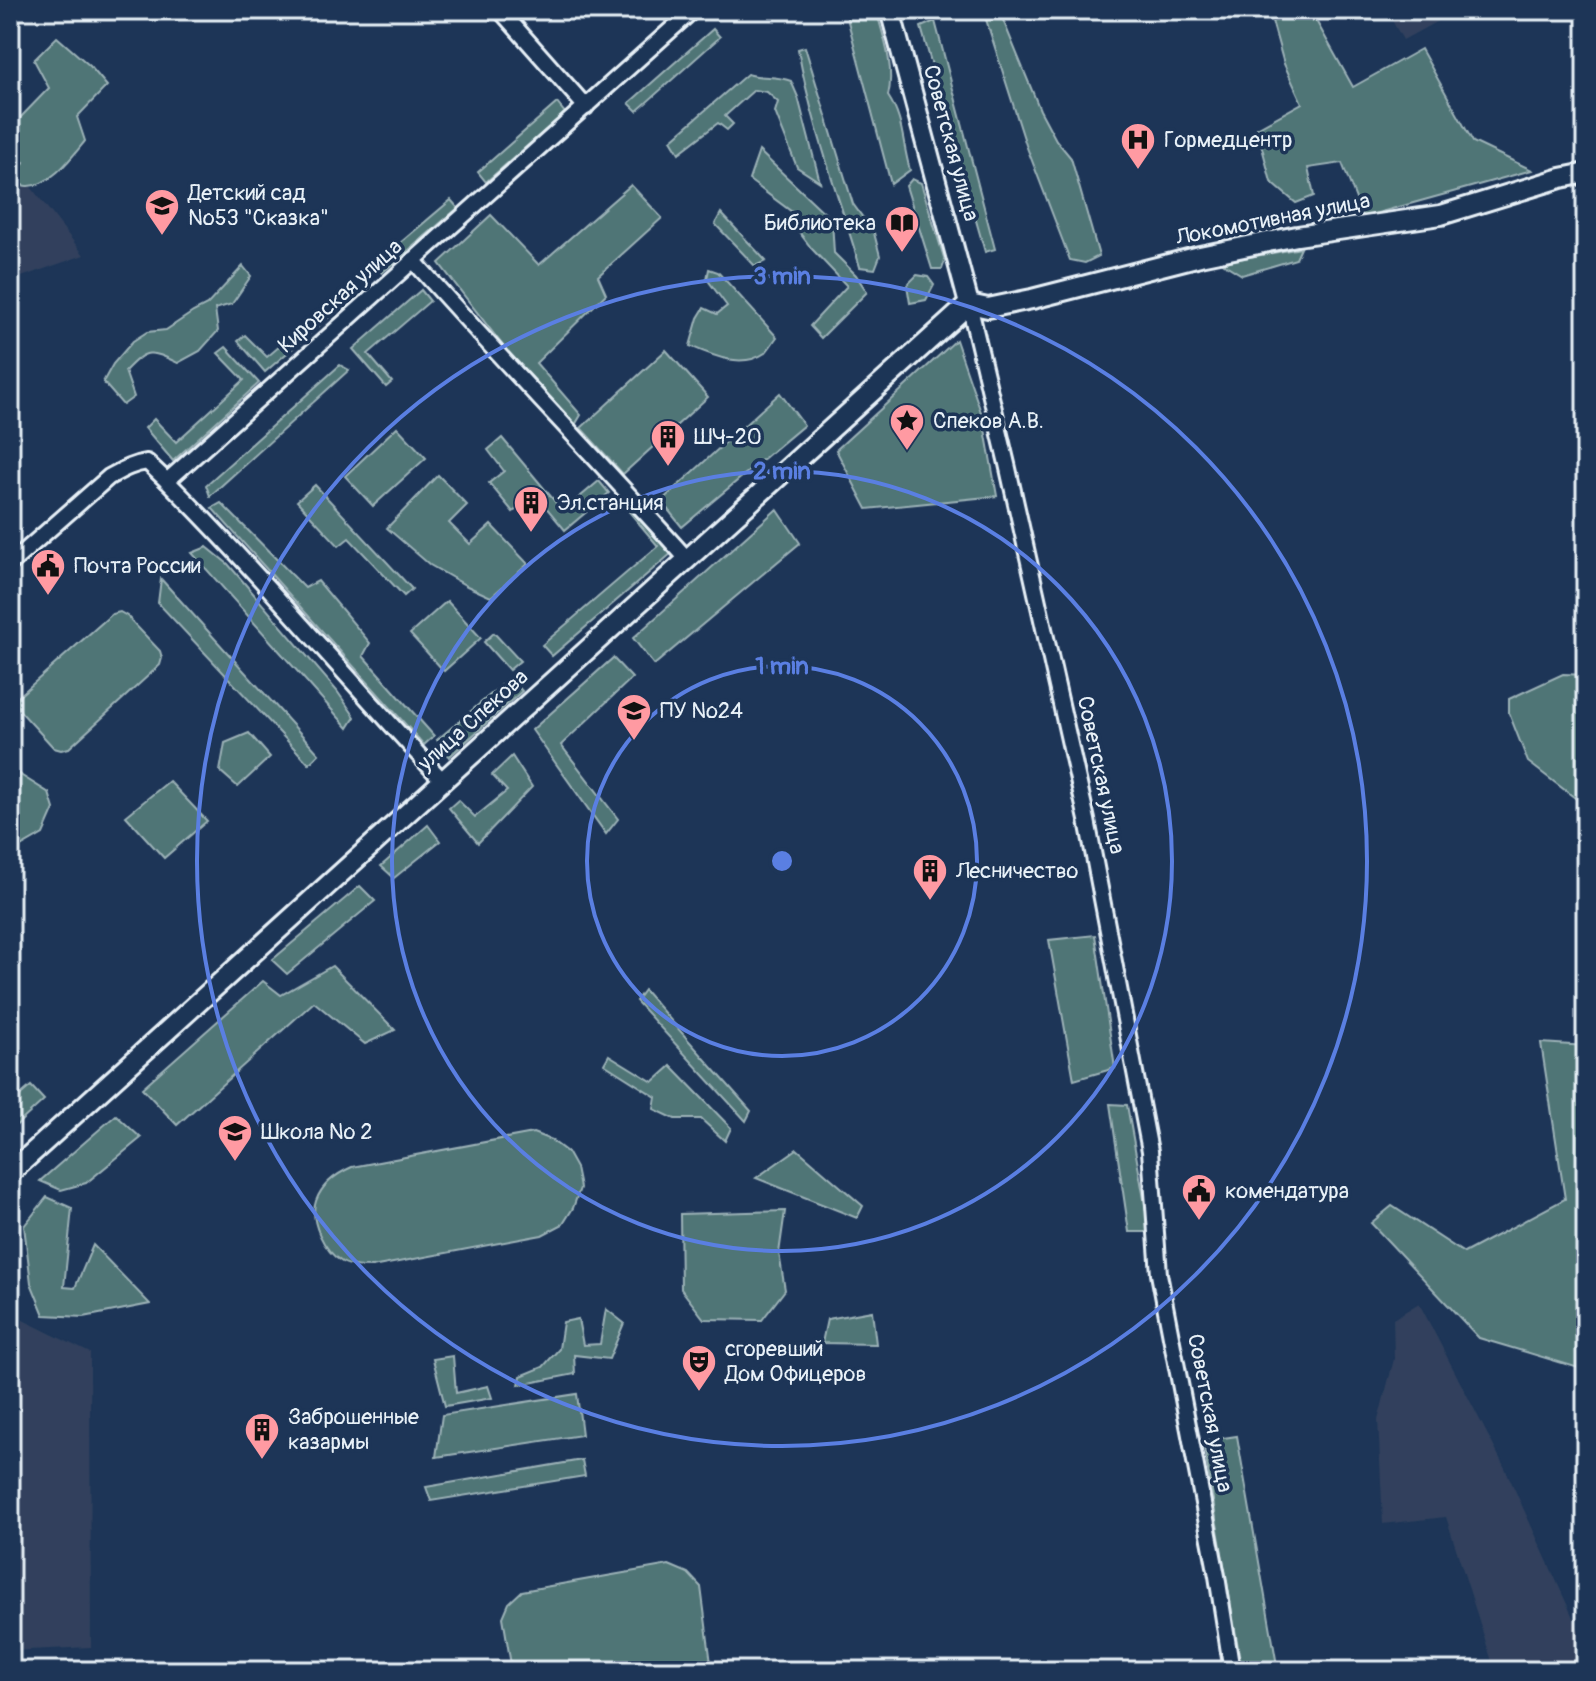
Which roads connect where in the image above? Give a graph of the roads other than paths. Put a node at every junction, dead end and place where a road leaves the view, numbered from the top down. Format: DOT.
graph roads {
  1 [pos="500,10"];
  2 [pos="693,10"];
  3 [pos="890,10"];
  4 [pos="586,107"];
  5 [pos="1586,173"];
  6 [pos="413,260"];
  7 [pos="969,304"];
  8 [pos="167,481"];
  9 [pos="687,559"];
  10 [pos="10,564"];
  11 [pos="443,781"];
  12 [pos="10,1173"];
  13 [pos="1232,1671"];
  1 -- 4 [label="street"];
  2 -- 4 [label="street, Кировская улица"];
  3 -- 7 [label="main road, Советская улица"];
  4 -- 6 [label="street, Кировская улица"];
  5 -- 7 [label="main road, Локомотивная улица"];
  6 -- 8 [label="street, Кировская улица"];
  6 -- 9 [label="street"];
  7 -- 9 [label="main road, улица Спекова"];
  7 -- 13 [label="street, Советская улица"];
  8 -- 10 [label="street"];
  8 -- 11 [label="street"];
  9 -- 11 [label="main road, улица Спекова"];
  11 -- 12 [label="main road, улица Спекова"];
}
